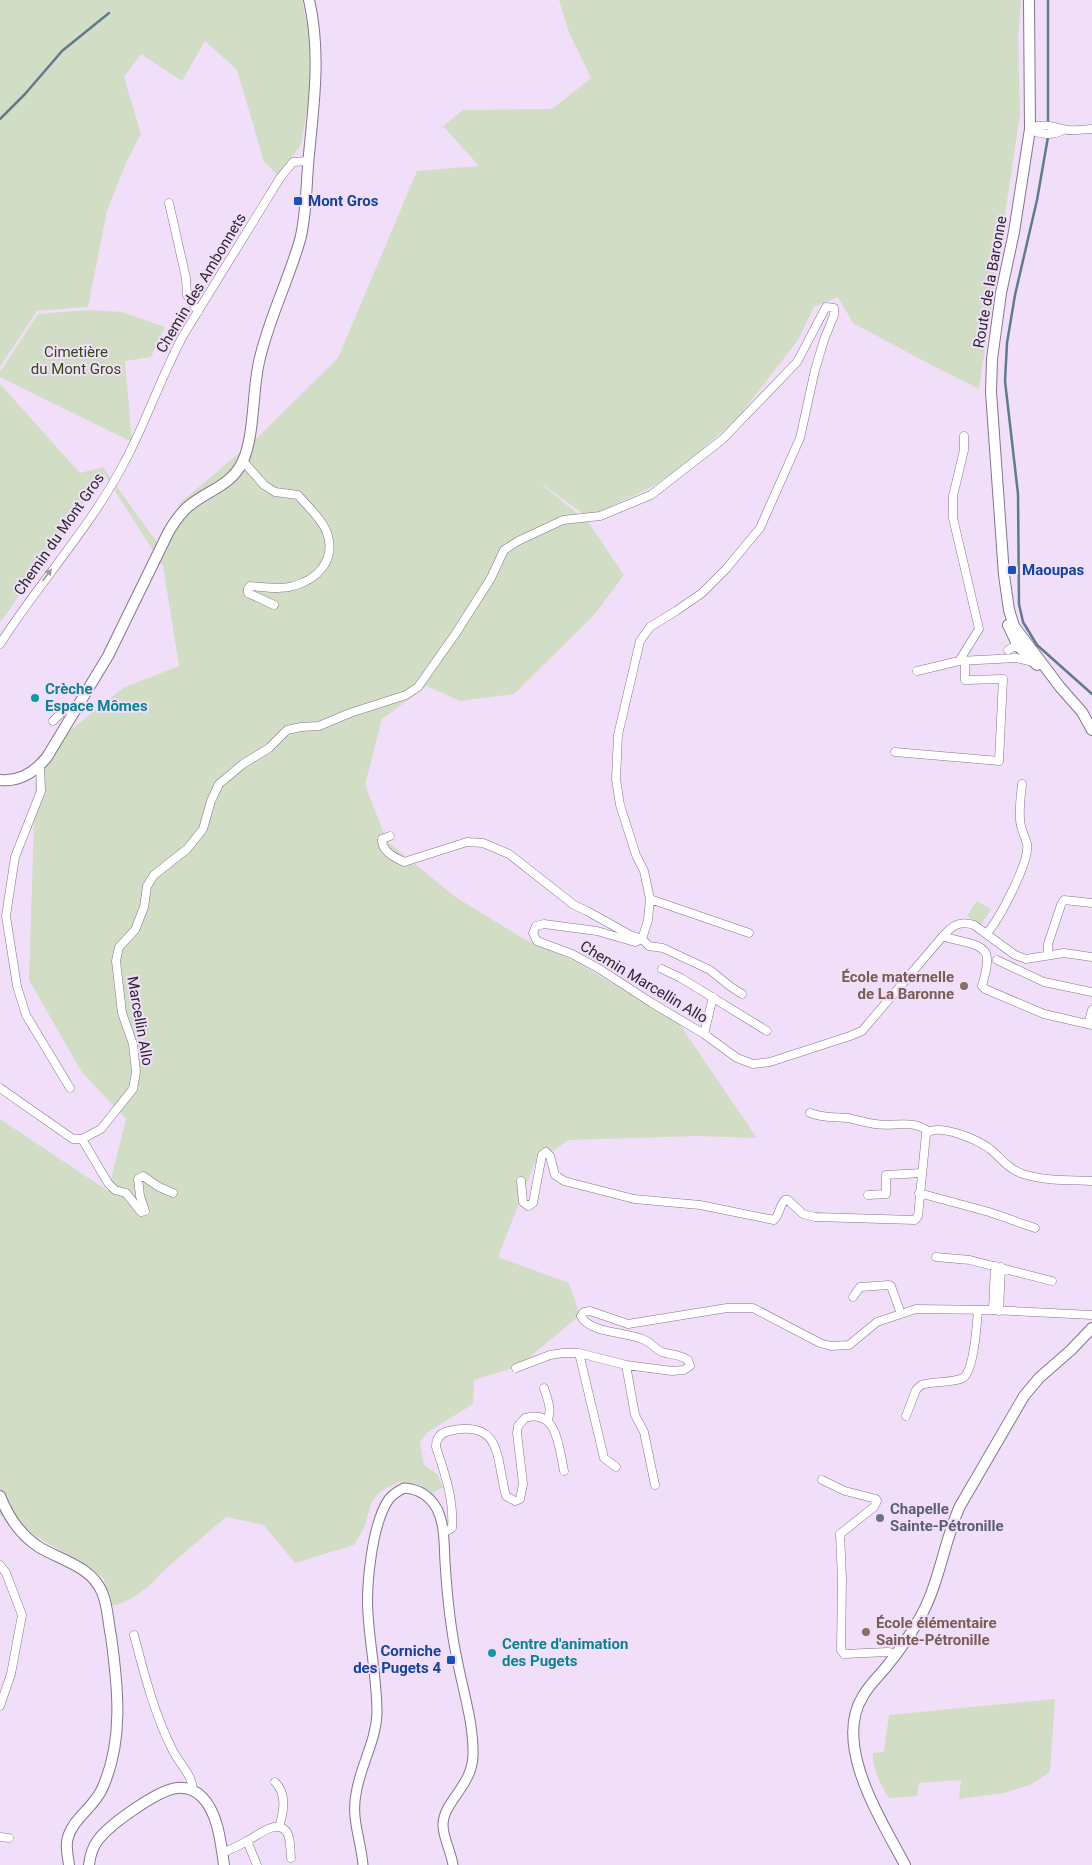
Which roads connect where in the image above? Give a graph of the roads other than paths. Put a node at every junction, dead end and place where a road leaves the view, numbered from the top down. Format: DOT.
graph roads {
  1 [pos="309,0"];
  2 [pos="1029,0"];
  3 [pos="1030,129"];
  4 [pos="1092,129"];
  5 [pos="309,161"];
  6 [pos="169,203"];
  7 [pos="198,312"];
  8 [pos="964,436"];
  9 [pos="243,461"];
  10 [pos="123,465"];
  11 [pos="1007,599"];
  12 [pos="274,604"];
  13 [pos="1011,633"];
  14 [pos="0,644"];
  15 [pos="1019,647"];
  16 [pos="1008,650"];
  17 [pos="997,659"];
  18 [pos="962,661"];
  19 [pos="1037,662"];
  20 [pos="917,671"];
  21 [pos="74,712"];
  22 [pos="53,721"];
  23 [pos="1092,730"];
  24 [pos="895,752"];
  25 [pos="40,766"];
  26 [pos="0,780"];
  27 [pos="1022,784"];
  28 [pos="390,836"];
  29 [pos="650,899"];
  30 [pos="1092,903"];
  31 [pos="749,933"];
  32 [pos="986,934"];
  33 [pos="943,936"];
  34 [pos="642,939"];
  35 [pos="1048,955"];
  36 [pos="1092,957"];
  37 [pos="997,960"];
  38 [pos="662,969"];
  39 [pos="1092,992"];
  40 [pos="742,994"];
  41 [pos="713,997"];
  42 [pos="1092,1010"];
  43 [pos="1090,1024"];
  44 [pos="767,1031"];
  45 [pos="704,1034"];
  46 [pos="0,1088"];
  47 [pos="70,1088"];
  48 [pos="810,1114"];
  49 [pos="928,1131"];
  50 [pos="82,1139"];
  51 [pos="922,1173"];
  52 [pos="521,1181"];
  53 [pos="1092,1181"];
  54 [pos="173,1193"];
  55 [pos="919,1193"];
  56 [pos="868,1195"];
  57 [pos="1035,1228"];
  58 [pos="936,1257"];
  59 [pos="998,1267"];
  60 [pos="1052,1281"];
  61 [pos="853,1297"];
  62 [pos="978,1310"];
  63 [pos="996,1310"];
  64 [pos="901,1314"];
  65 [pos="1092,1315"];
  66 [pos="1092,1328"];
  67 [pos="579,1353"];
  68 [pos="626,1365"];
  69 [pos="516,1368"];
  70 [pos="544,1388"];
  71 [pos="906,1416"];
  72 [pos="547,1420"];
  73 [pos="616,1467"];
  74 [pos="564,1471"];
  75 [pos="822,1480"];
  76 [pos="656,1484"];
  77 [pos="0,1496"];
  78 [pos="443,1533"];
  79 [pos="0,1565"];
  80 [pos="134,1634"];
  81 [pos="896,1654"];
  82 [pos="0,1676"];
  83 [pos="10,1678"];
  84 [pos="0,1706"];
  85 [pos="276,1782"];
  86 [pos="195,1792"];
  87 [pos="279,1827"];
  88 [pos="0,1837"];
  89 [pos="9,1838"];
  90 [pos="247,1841"];
  91 [pos="222,1852"];
  92 [pos="291,1858"];
  93 [pos="69,1865"];
  94 [pos="89,1865"];
  95 [pos="224,1865"];
  96 [pos="257,1865"];
  97 [pos="363,1865"];
  98 [pos="452,1865"];
  99 [pos="905,1865"];
  1 -- 5 [label="main road"];
  2 -- 3 [label="main road, Route de la Baronne"];
  3 -- 4 [label="street"];
  3 -- 11 [label="main road, Route de la Baronne"];
  5 -- 7 [label="street, Chemin des Ambonnets"];
  5 -- 9 [label="main road"];
  6 -- 7 [label="street"];
  7 -- 10 [label="street, Chemin des Ambonnets"];
  8 -- 18 [label="street"];
  9 -- 12 [label="street"];
  9 -- 21 [label="main road"];
  14 -- 10 [label="street, Chemin du Mont Gros, one-way"];
  11 -- 13 [label="main road, Route de la Baronne"];
  11 -- 15 [label="main road, Route de la Baronne"];
  13 -- 15 [label="main road, Route de la Baronne"];
  13 -- 16 [label="street"];
  15 -- 16 [label="street"];
  15 -- 17 [label="street"];
  15 -- 19 [label="main road, Route de la Baronne"];
  15 -- 19 [label="street"];
  16 -- 17 [label="street"];
  17 -- 18 [label="street"];
  18 -- 20 [label="street"];
  18 -- 24 [label="street"];
  19 -- 23 [label="main road, Route de la Baronne"];
  21 -- 22 [label="street"];
  21 -- 25 [label="main road"];
  25 -- 26 [label="main road"];
  25 -- 47 [label="street"];
  27 -- 32 [label="street"];
  28 -- 34 [label="street"];
  29 -- 31 [label="street"];
  29 -- 34 [label="street"];
  29 -- 50 [label="street, Marcellin Allo"];
  30 -- 35 [label="street"];
  32 -- 33 [label="street, Chemin Marcellin Allo"];
  32 -- 35 [label="street, Chemin Marcellin Allo"];
  33 -- 43 [label="street"];
  33 -- 45 [label="street, Chemin Marcellin Allo"];
  34 -- 40 [label="street"];
  34 -- 45 [label="street, Chemin Marcellin Allo"];
  35 -- 36 [label="street, Chemin Marcellin Allo"];
  37 -- 39 [label="street"];
  38 -- 41 [label="street"];
  41 -- 44 [label="street"];
  41 -- 45 [label="street"];
  42 -- 43 [label="street"];
  46 -- 50 [label="street"];
  48 -- 49 [label="street"];
  49 -- 51 [label="street"];
  49 -- 53 [label="street"];
  50 -- 54 [label="street"];
  51 -- 55 [label="street"];
  51 -- 56 [label="street"];
  52 -- 55 [label="street"];
  55 -- 57 [label="street"];
  58 -- 59 [label="street"];
  59 -- 60 [label="street"];
  59 -- 63 [label="street"];
  61 -- 64 [label="street"];
  62 -- 63 [label="street"];
  62 -- 64 [label="street"];
  62 -- 71 [label="street"];
  63 -- 65 [label="street"];
  64 -- 68 [label="street"];
  66 -- 81 [label="main road"];
  67 -- 68 [label="street"];
  67 -- 69 [label="street"];
  67 -- 73 [label="street"];
  68 -- 76 [label="street"];
  70 -- 72 [label="street"];
  72 -- 74 [label="street"];
  72 -- 78 [label="street"];
  75 -- 81 [label="street"];
  77 -- 93 [label="main road"];
  78 -- 97 [label="street"];
  78 -- 98 [label="street"];
  79 -- 83 [label="street"];
  80 -- 86 [label="street"];
  81 -- 99 [label="main road"];
  82 -- 83 [label="street"];
  83 -- 84 [label="street"];
  85 -- 87 [label="street"];
  86 -- 91 [label="main road"];
  86 -- 94 [label="main road"];
  87 -- 90 [label="street"];
  87 -- 92 [label="street"];
  88 -- 89 [label="street"];
  90 -- 91 [label="street"];
  90 -- 96 [label="street"];
  91 -- 95 [label="main road"];
}
